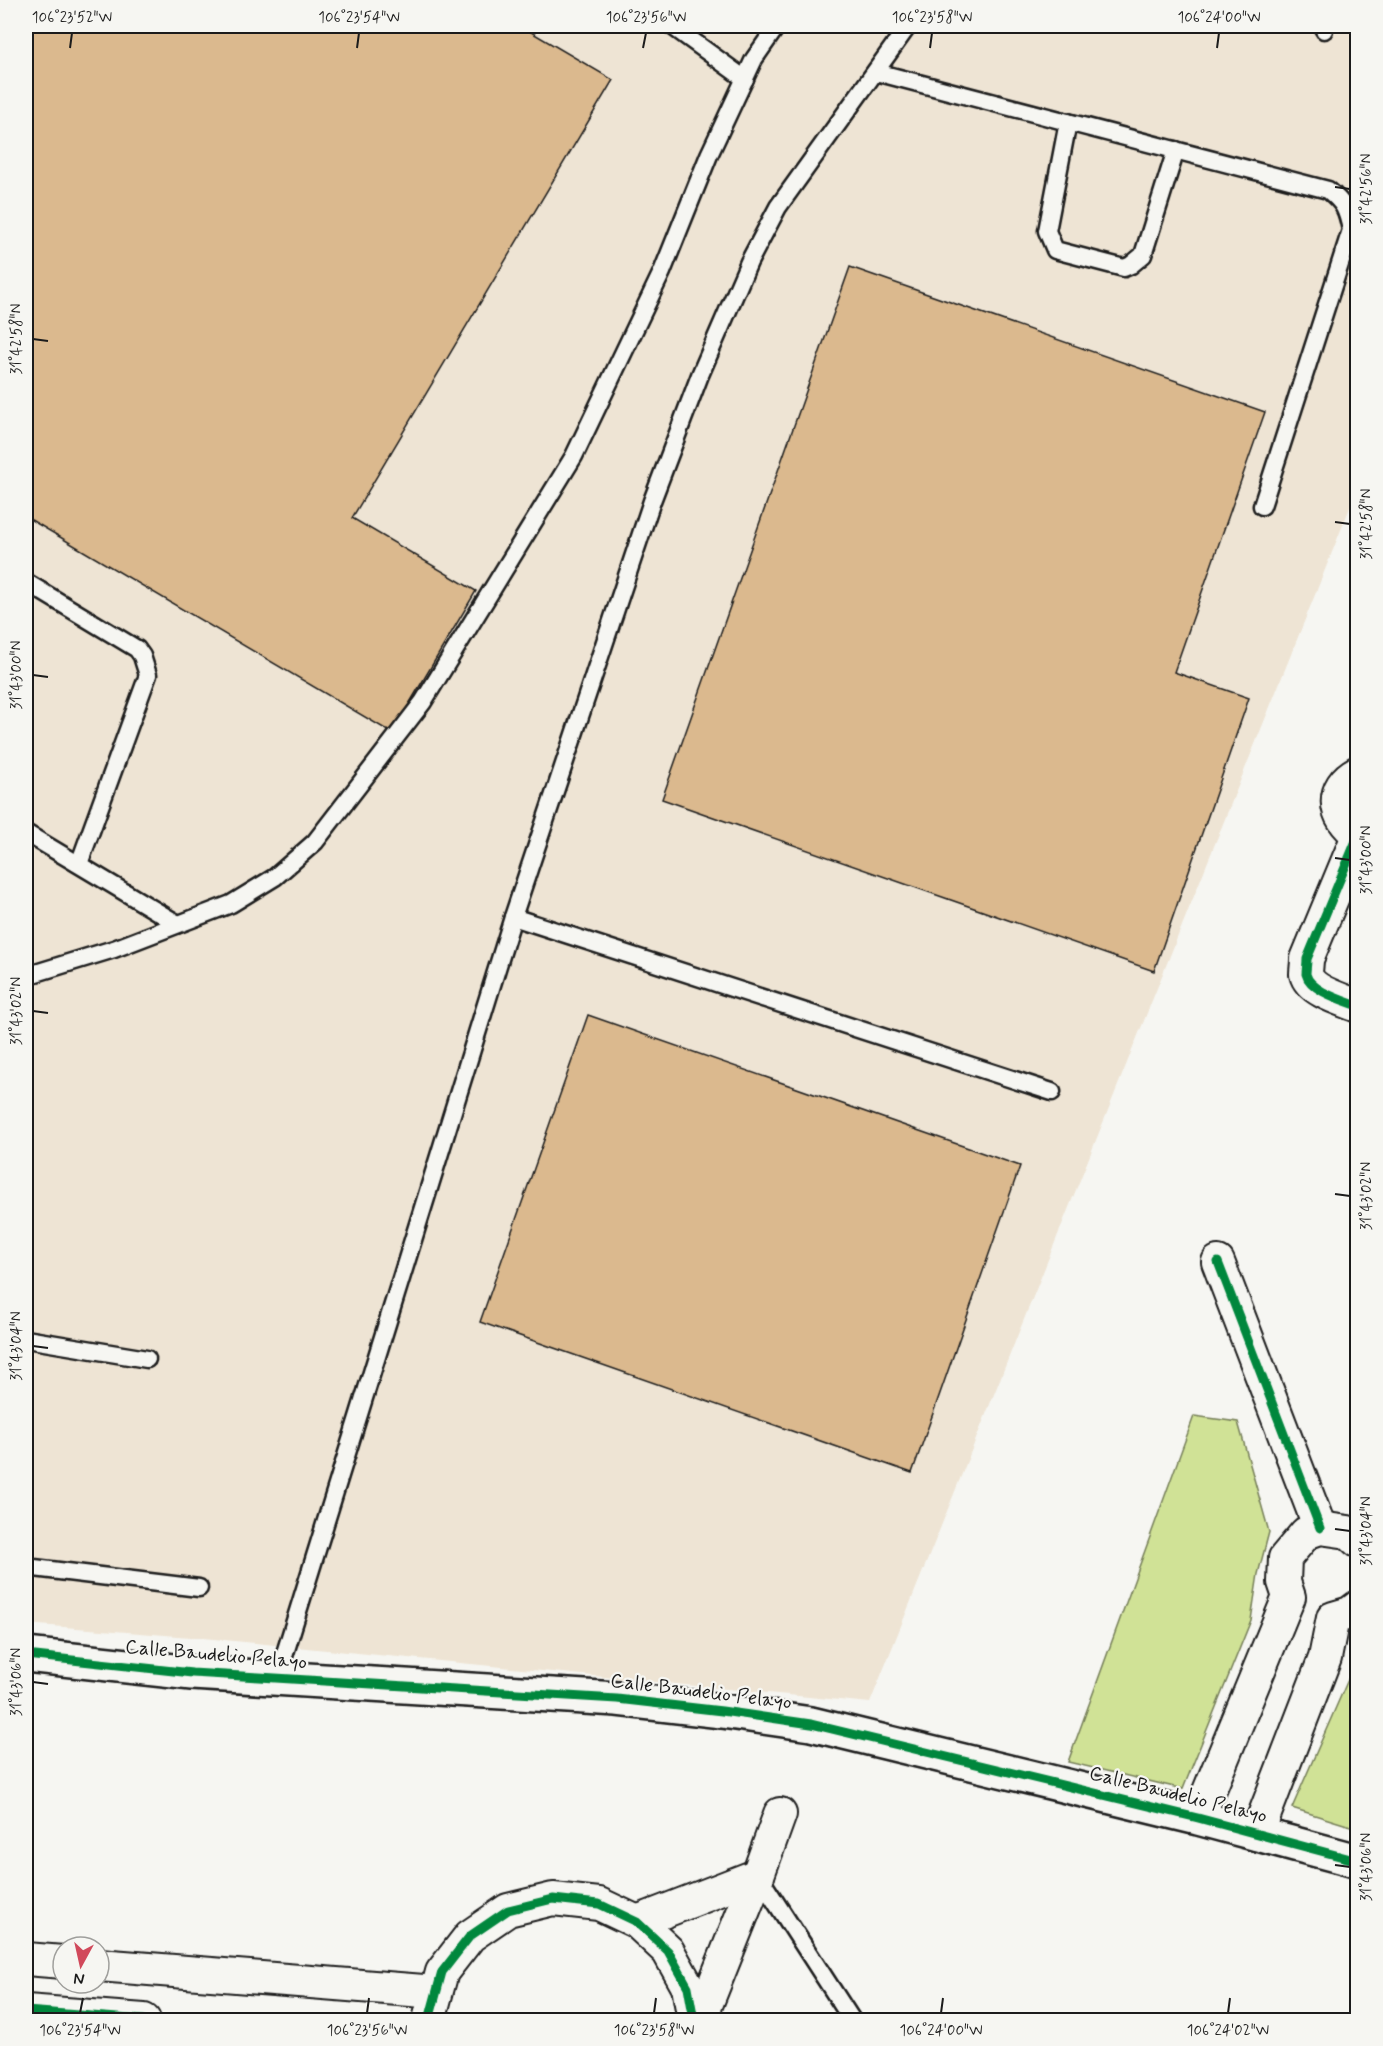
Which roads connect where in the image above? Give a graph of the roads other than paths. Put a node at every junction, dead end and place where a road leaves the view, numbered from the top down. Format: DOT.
graph roads {
  1 [pos="672,26"];
  2 [pos="777,26"];
  3 [pos="908,26"];
  4 [pos="876,72"];
  5 [pos="745,79"];
  6 [pos="1068,122"];
  7 [pos="1176,150"];
  8 [pos="1262,506"];
  9 [pos="26,582"];
  10 [pos="1358,772"];
  11 [pos="26,833"];
  12 [pos="1358,835"];
  13 [pos="79,864"];
  14 [pos="513,917"];
  15 [pos="178,924"];
  16 [pos="26,976"];
  17 [pos="1358,1006"];
  18 [pos="1052,1092"];
  19 [pos="1218,1262"];
  20 [pos="26,1339"];
  21 [pos="147,1359"];
  22 [pos="1320,1528"];
  23 [pos="1358,1541"];
  24 [pos="26,1567"];
  25 [pos="199,1588"];
  26 [pos="1289,1597"];
  27 [pos="1345,1613"];
  28 [pos="26,1655"];
  29 [pos="278,1679"];
  30 [pos="780,1814"];
  31 [pos="1198,1818"];
  32 [pos="1257,1834"];
  33 [pos="1358,1861"];
  34 [pos="758,1875"];
  35 [pos="637,1922"];
  36 [pos="26,1959"];
  37 [pos="51,1961"];
  38 [pos="111,1966"];
  39 [pos="432,2006"];
  40 [pos="26,2011"];
  41 [pos="144,2020"];
  42 [pos="694,2020"];
  43 [pos="700,2020"];
  44 [pos="852,2020"];
  1 -- 5 [label="lane"];
  2 -- 5 [label="lane"];
  3 -- 4 [label="lane"];
  4 -- 6 [label="lane"];
  4 -- 14 [label="lane"];
  5 -- 15 [label="lane"];
  6 -- 7 [label="lane"];
  6 -- 7 [label="lane"];
  7 -- 8 [label="lane"];
  9 -- 13 [label="lane"];
  10 -- 12 [label="street"];
  11 -- 13 [label="lane"];
  12 -- 17 [label="street"];
  13 -- 15 [label="lane"];
  14 -- 18 [label="lane"];
  14 -- 29 [label="lane"];
  15 -- 16 [label="lane"];
  19 -- 22 [label="street"];
  20 -- 21 [label="lane"];
  22 -- 23 [label="street"];
  22 -- 26 [label="street"];
  24 -- 25 [label="lane"];
  26 -- 27 [label="street"];
  26 -- 31 [label="street"];
  27 -- 32 [label="street"];
  28 -- 29 [label="street, Calle Baudelio Pelayo"];
  29 -- 31 [label="street, Calle Baudelio Pelayo"];
  30 -- 34 [label="street"];
  31 -- 32 [label="street, Calle Baudelio Pelayo"];
  32 -- 33 [label="street, Calle Baudelio Pelayo"];
  34 -- 35 [label="street"];
  34 -- 43 [label="street"];
  34 -- 44 [label="lane"];
  35 -- 39 [label="street"];
  35 -- 42 [label="street"];
  36 -- 37 [label="street"];
  38 -- 39 [label="street"];
  40 -- 41 [label="street"];
}
